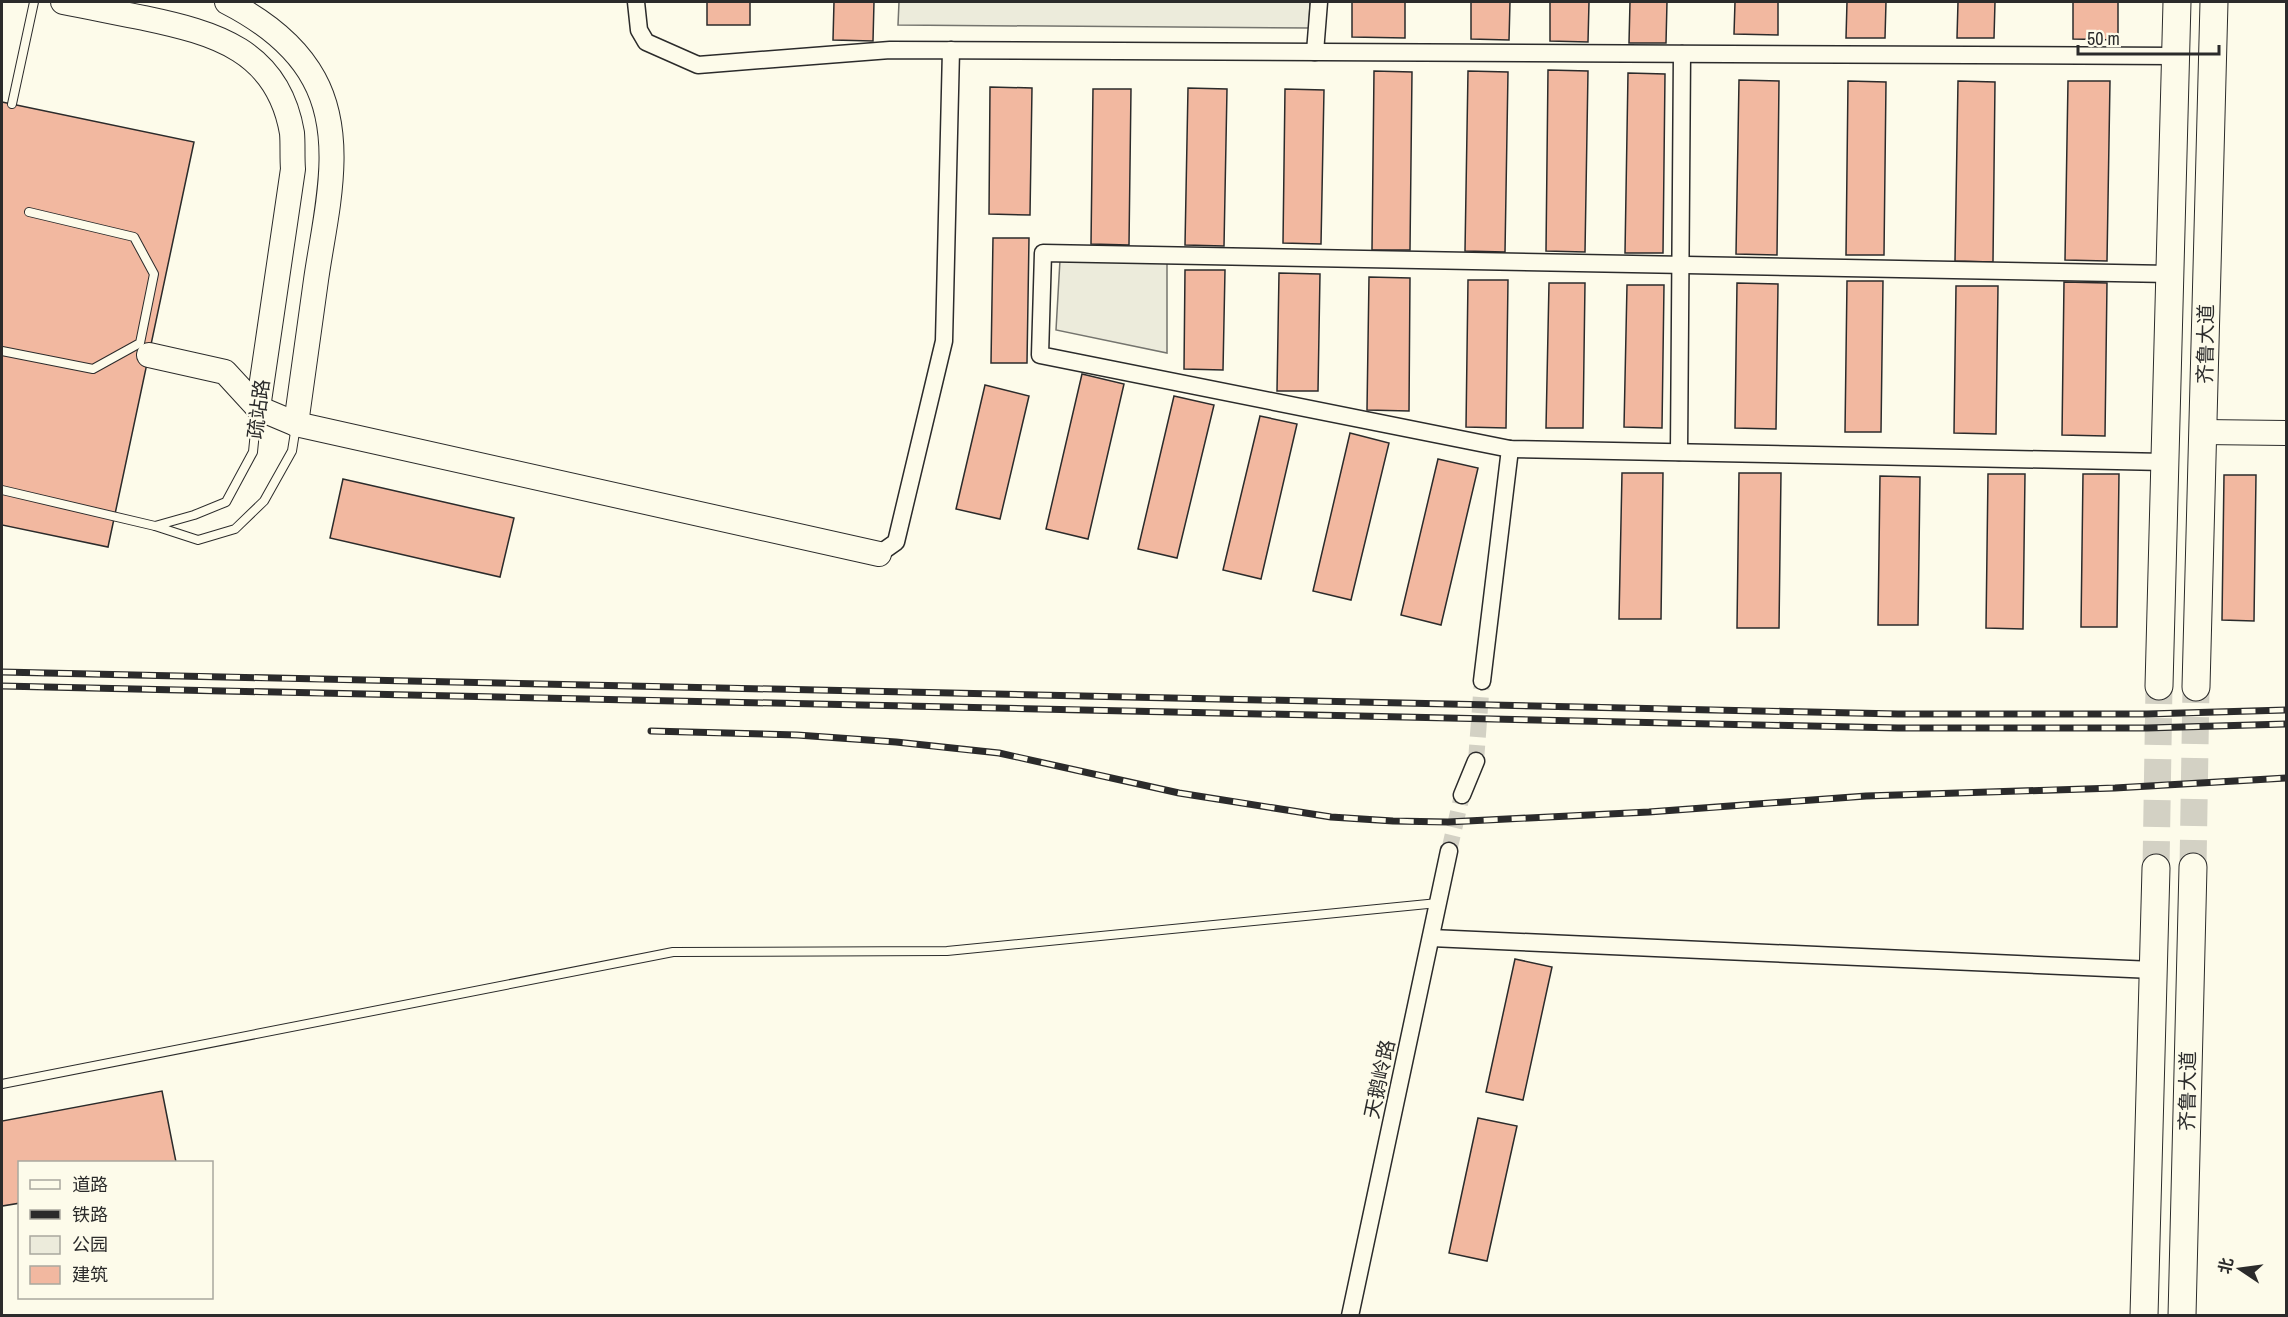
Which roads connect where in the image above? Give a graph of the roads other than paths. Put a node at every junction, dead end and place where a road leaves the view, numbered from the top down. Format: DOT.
graph roads {
  1 [pos="34,2"];
  2 [pos="63,2"];
  3 [pos="227,2"];
  4 [pos="636,2"];
  5 [pos="1319,2"];
  6 [pos="2177,2"];
  7 [pos="2214,2"];
  8 [pos="951,50"];
  9 [pos="1315,52"];
  10 [pos="1682,54"];
  11 [pos="2175,56"];
  12 [pos="12,104"];
  13 [pos="29,212"];
  14 [pos="1681,265"];
  15 [pos="2170,274"];
  16 [pos="2,351"];
  17 [pos="149,355"];
  18 [pos="258,408"];
  19 [pos="296,424"];
  20 [pos="2203,432"];
  21 [pos="2286,434"];
  22 [pos="1510,449"];
  23 [pos="1679,452"];
  24 [pos="2165,462"];
  25 [pos="2,490"];
  26 [pos="155,526"];
  27 [pos="879,554"];
  28 [pos="1482,681"];
  29 [pos="2160,686"];
  30 [pos="2196,687"];
  31 [pos="1476,761"];
  32 [pos="1462,795"];
  33 [pos="1449,851"];
  34 [pos="2193,867"];
  35 [pos="2156,868"];
  36 [pos="1438,903"];
  37 [pos="1431,938"];
  38 [pos="2153,970"];
  39 [pos="2,1084"];
  40 [pos="1350,1316"];
  41 [pos="2144,1316"];
  42 [pos="2182,1316"];
  1 -- 12 [label="lane"];
  2 -- 18 [label="street, 疏站路"];
  3 -- 19 [label="street, 疏站路"];
  4 -- 8 [label="street"];
  5 -- 9 [label="street"];
  6 -- 11 [label="main road, 齐鲁大道"];
  7 -- 20 [label="main road, 齐鲁大道"];
  8 -- 9 [label="street"];
  8 -- 27 [label="street"];
  9 -- 10 [label="street"];
  10 -- 11 [label="street"];
  10 -- 14 [label="street"];
  11 -- 15 [label="main road, 齐鲁大道"];
  13 -- 16 [label="lane"];
  14 -- 15 [label="street"];
  14 -- 22 [label="street"];
  14 -- 23 [label="street"];
  15 -- 24 [label="main road, 齐鲁大道"];
  17 -- 18 [label="street"];
  18 -- 19 [label="street"];
  18 -- 26 [label="lane, 疏站路"];
  19 -- 26 [label="lane, 疏站路"];
  19 -- 27 [label="street"];
  20 -- 21 [label="street"];
  20 -- 30 [label="main road, 齐鲁大道"];
  22 -- 23 [label="street"];
  22 -- 28 [label="street"];
  23 -- 24 [label="street"];
  24 -- 29 [label="main road, 齐鲁大道"];
  25 -- 26 [label="lane"];
  31 -- 32 [label="street"];
  33 -- 36 [label="street, 天鹅岭路"];
  34 -- 42 [label="main road, 齐鲁大道"];
  35 -- 38 [label="main road, 齐鲁大道"];
  36 -- 37 [label="street, 天鹅岭路"];
  36 -- 39 [label="lane"];
  37 -- 38 [label="street"];
  37 -- 40 [label="street, 天鹅岭路"];
  38 -- 41 [label="main road, 齐鲁大道"];
}
